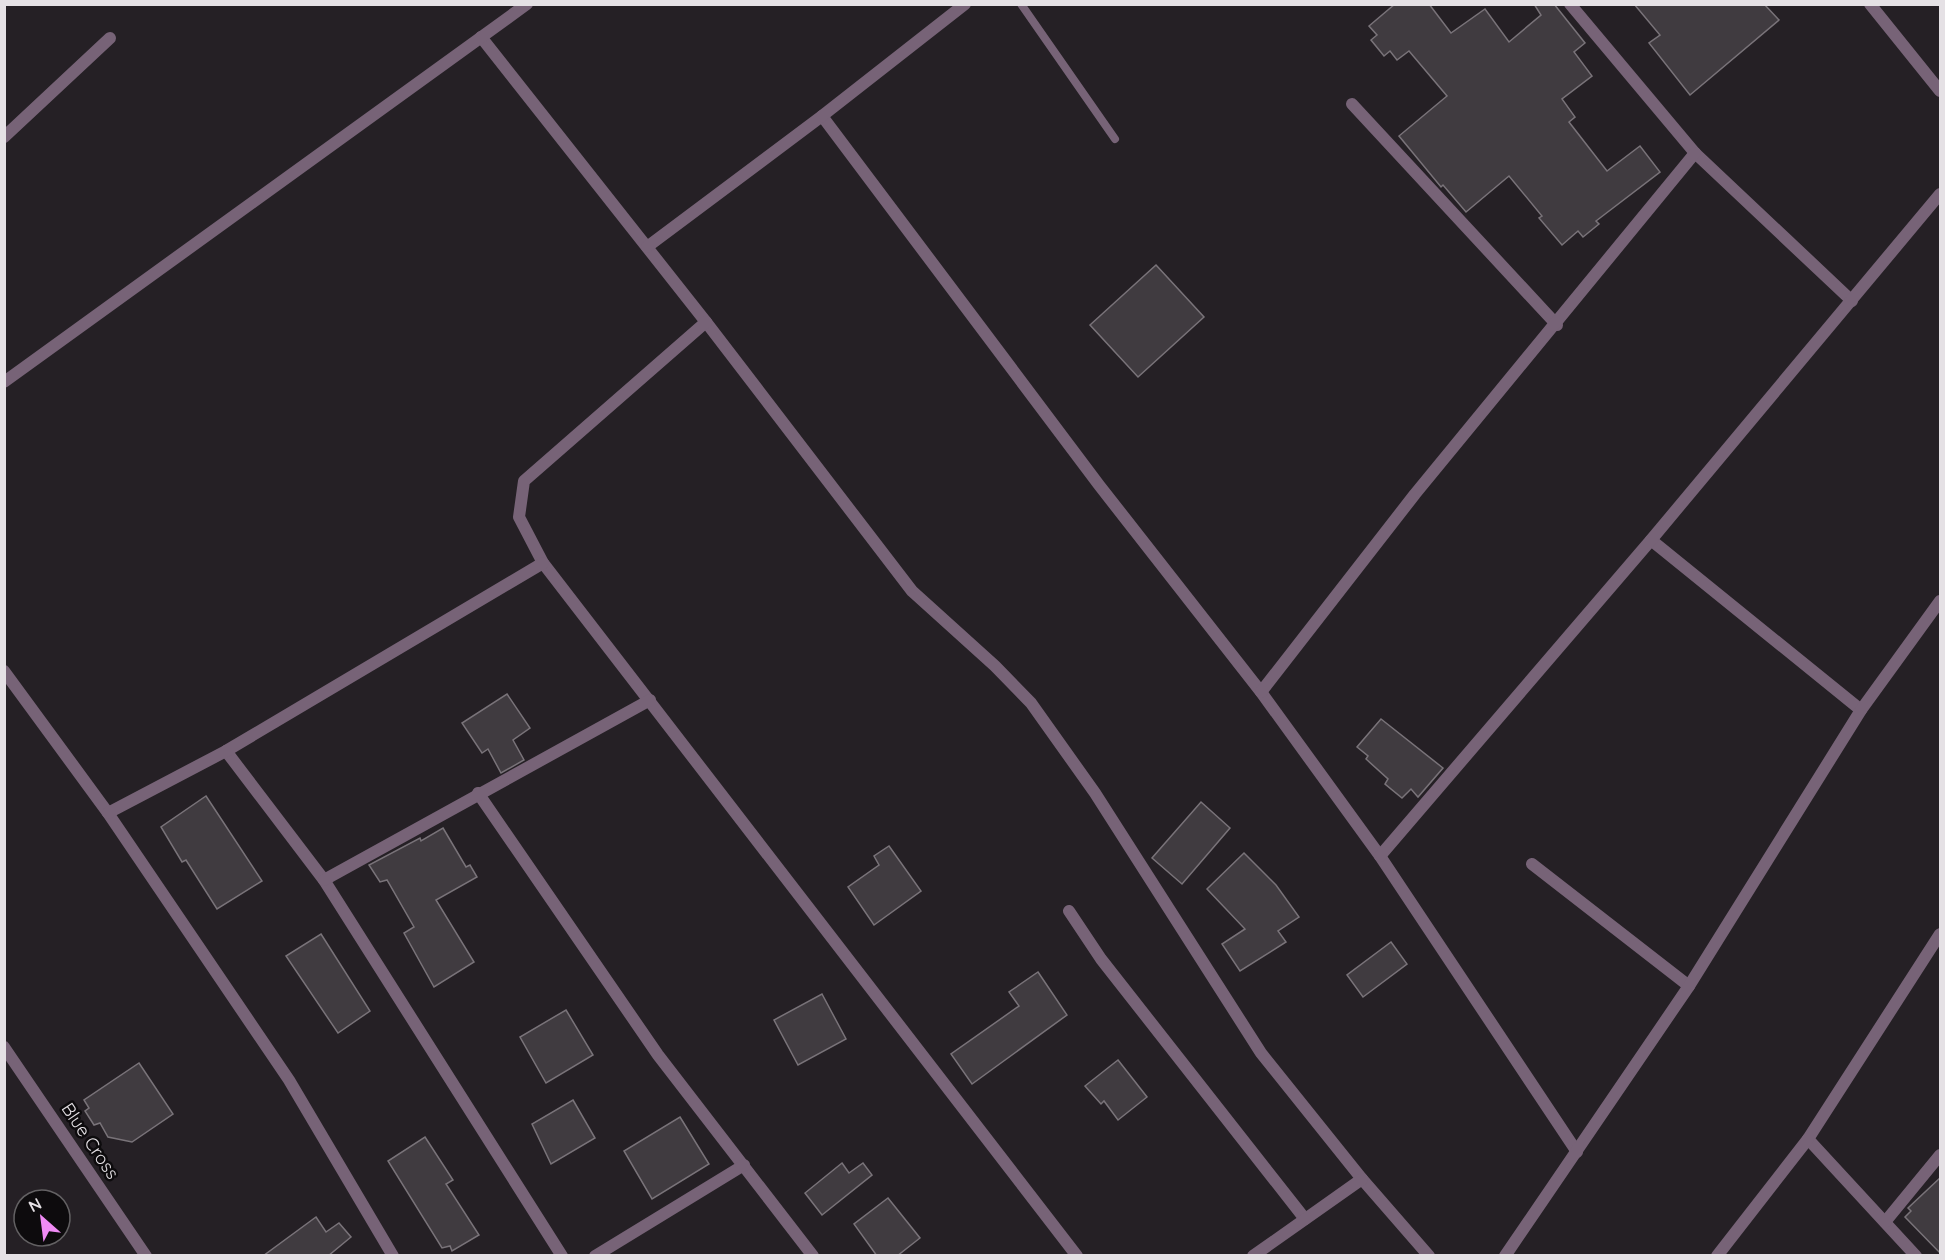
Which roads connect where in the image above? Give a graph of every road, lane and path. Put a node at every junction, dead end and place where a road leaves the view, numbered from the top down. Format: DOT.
graph roads {
  1 [pos="527,4"];
  2 [pos="964,4"];
  3 [pos="1021,4"];
  4 [pos="1570,4"];
  5 [pos="1870,4"];
  6 [pos="481,37"];
  7 [pos="110,38"];
  8 [pos="1941,91"];
  9 [pos="1352,104"];
  10 [pos="822,116"];
  11 [pos="4,137"];
  12 [pos="1115,139"];
  13 [pos="1695,153"];
  14 [pos="1941,194"];
  15 [pos="647,247"];
  16 [pos="1852,301"];
  17 [pos="706,322"];
  18 [pos="1557,325"];
  19 [pos="4,382"];
  20 [pos="1651,540"];
  21 [pos="543,563"];
  22 [pos="1941,602"];
  23 [pos="4,671"];
  24 [pos="1261,692"];
  25 [pos="650,700"];
  26 [pos="1861,710"];
  27 [pos="226,751"];
  28 [pos="478,793"];
  29 [pos="108,813"];
  30 [pos="1380,856"];
  31 [pos="1532,864"];
  32 [pos="324,880"];
  33 [pos="1069,911"];
  34 [pos="1941,934"];
  35 [pos="1689,986"];
  36 [pos="4,1047"];
  37 [pos="1808,1139"];
  38 [pos="1577,1152"];
  39 [pos="1941,1155"];
  40 [pos="744,1165"];
  41 [pos="1362,1179"];
  42 [pos="1305,1219"];
  43 [pos="1885,1222"];
  44 [pos="146,1256"];
  45 [pos="393,1256"];
  46 [pos="562,1256"];
  47 [pos="595,1256"];
  48 [pos="813,1256"];
  49 [pos="1077,1256"];
  50 [pos="1253,1256"];
  51 [pos="1429,1256"];
  52 [pos="1505,1256"];
  53 [pos="1718,1256"];
  54 [pos="1916,1256"];
  1 -- 6 [label="street"];
  2 -- 10 [label="street"];
  3 -- 12 [label="lane"];
  4 -- 13 [label="street"];
  5 -- 8 [label="street"];
  6 -- 15 [label="street"];
  6 -- 19 [label="street"];
  7 -- 11 [label="street"];
  9 -- 18 [label="street"];
  10 -- 15 [label="street"];
  10 -- 24 [label="street"];
  13 -- 16 [label="street"];
  13 -- 18 [label="street"];
  14 -- 16 [label="street"];
  15 -- 17 [label="street"];
  16 -- 20 [label="street"];
  17 -- 21 [label="street"];
  17 -- 41 [label="street"];
  18 -- 24 [label="street"];
  20 -- 26 [label="street"];
  20 -- 30 [label="street"];
  21 -- 25 [label="street"];
  21 -- 27 [label="street"];
  22 -- 26 [label="street"];
  23 -- 29 [label="street"];
  24 -- 30 [label="street"];
  25 -- 28 [label="street"];
  25 -- 49 [label="street"];
  26 -- 35 [label="street"];
  27 -- 29 [label="street"];
  27 -- 32 [label="street"];
  28 -- 32 [label="street"];
  28 -- 40 [label="street"];
  29 -- 45 [label="street"];
  30 -- 38 [label="street"];
  31 -- 35 [label="street"];
  32 -- 46 [label="street"];
  33 -- 42 [label="street"];
  34 -- 37 [label="street"];
  35 -- 38 [label="street"];
  36 -- 44 [label="street, Blue Cross"];
  37 -- 43 [label="street"];
  37 -- 53 [label="street"];
  38 -- 52 [label="street"];
  39 -- 43 [label="street"];
  40 -- 47 [label="street"];
  40 -- 48 [label="street"];
  41 -- 42 [label="street"];
  41 -- 51 [label="street"];
  42 -- 50 [label="street"];
  43 -- 54 [label="street"];
}
